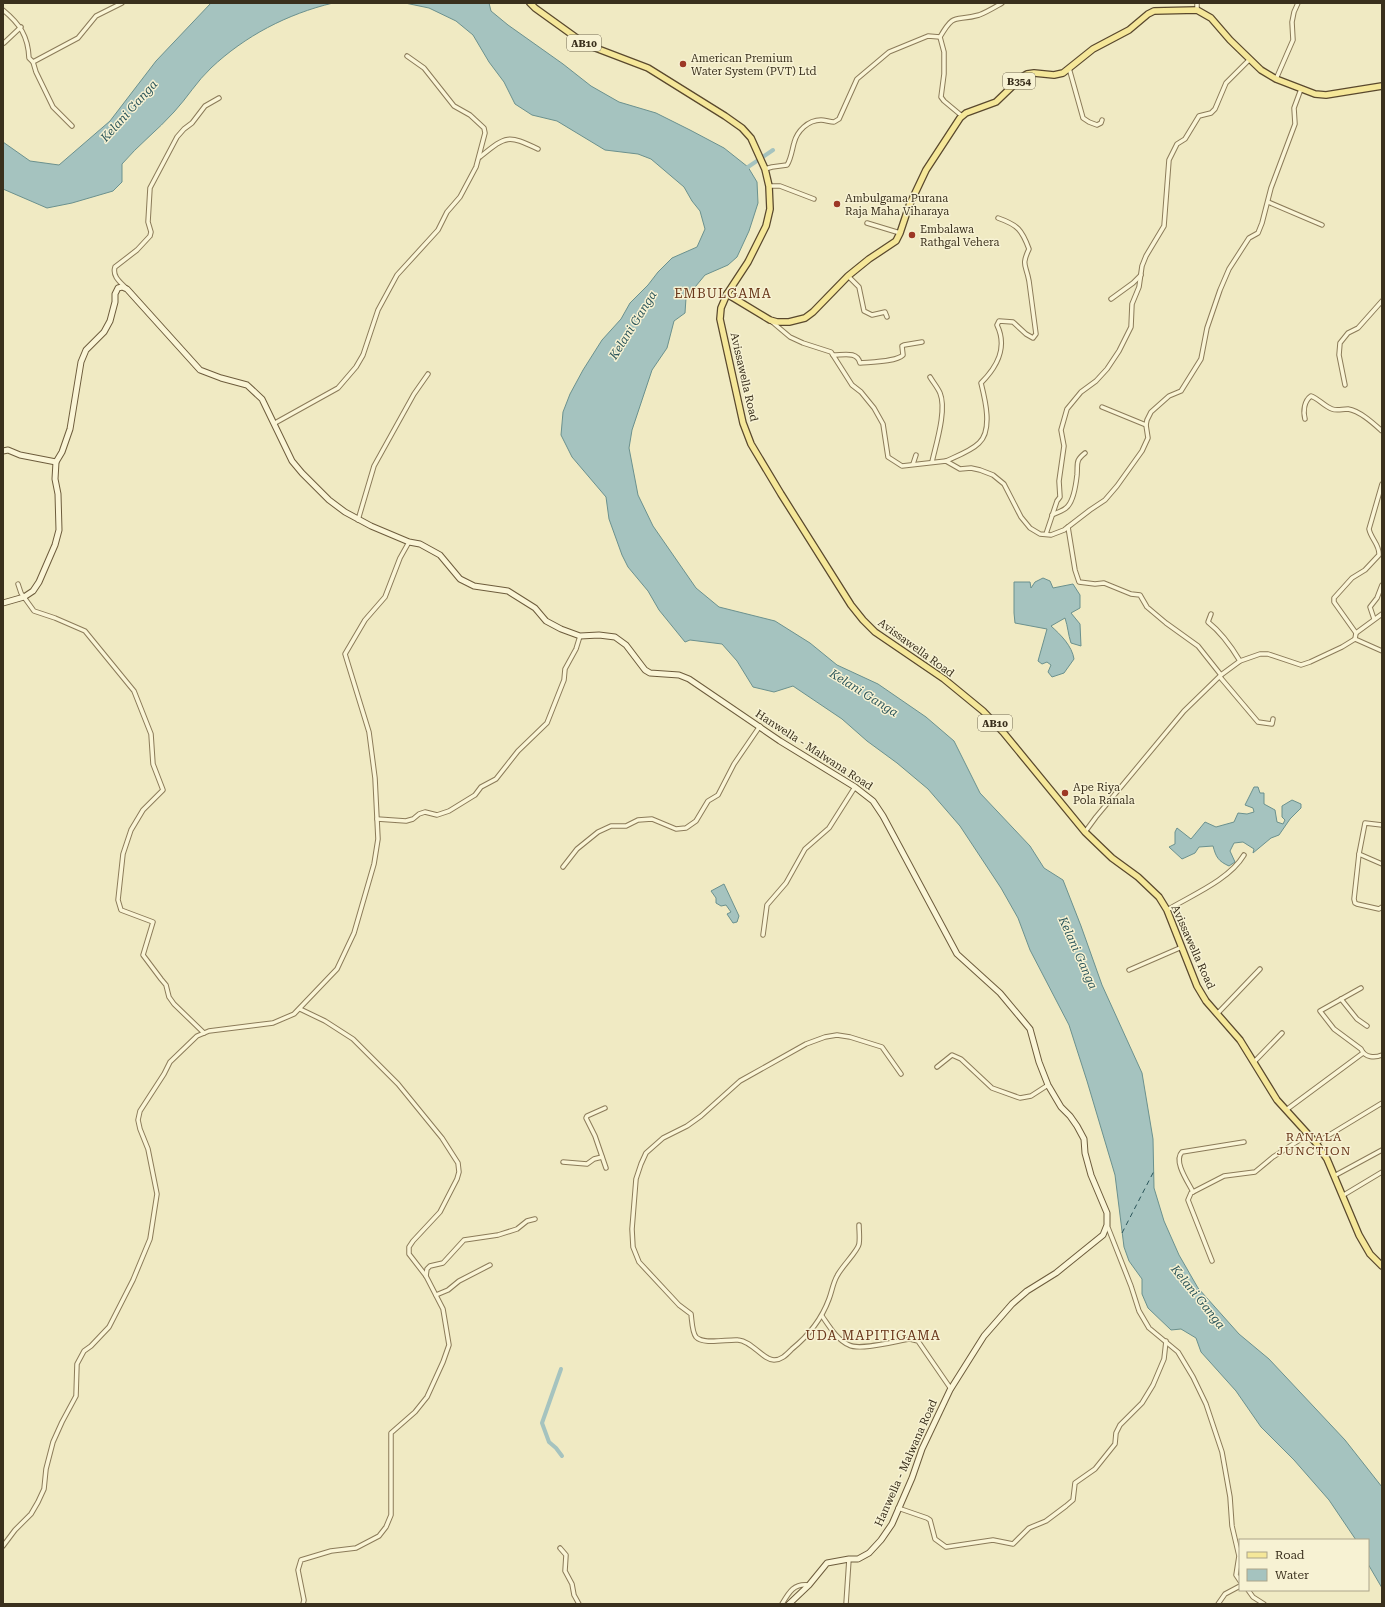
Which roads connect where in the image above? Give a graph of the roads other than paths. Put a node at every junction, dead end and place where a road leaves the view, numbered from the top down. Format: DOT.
graph roads {
  1 [pos="122,3"];
  2 [pos="530,3"];
  3 [pos="1002,3"];
  4 [pos="1197,3"];
  5 [pos="1298,3"];
  6 [pos="3,10"];
  7 [pos="1198,10"];
  8 [pos="21,27"];
  9 [pos="940,37"];
  10 [pos="4,43"];
  11 [pos="407,56"];
  12 [pos="1250,59"];
  13 [pos="33,62"];
  14 [pos="1069,68"];
  15 [pos="1276,79"];
  16 [pos="1382,86"];
  17 [pos="1301,90"];
  18 [pos="219,98"];
  19 [pos="962,116"];
  20 [pos="1102,120"];
  21 [pos="72,126"];
  22 [pos="538,149"];
  23 [pos="479,158"];
  24 [pos="765,170"];
  25 [pos="769,186"];
  26 [pos="814,200"];
  27 [pos="1268,202"];
  28 [pos="998,218"];
  29 [pos="868,222"];
  30 [pos="1322,225"];
  31 [pos="900,233"];
  32 [pos="1141,275"];
  33 [pos="848,276"];
  34 [pos="127,289"];
  35 [pos="727,294"];
  36 [pos="1111,299"];
  37 [pos="1382,301"];
  38 [pos="887,317"];
  39 [pos="770,320"];
  40 [pos="922,342"];
  41 [pos="833,355"];
  42 [pos="428,374"];
  43 [pos="930,377"];
  44 [pos="1345,385"];
  45 [pos="1102,407"];
  46 [pos="1304,419"];
  47 [pos="275,423"];
  48 [pos="1146,425"];
  49 [pos="1382,431"];
  50 [pos="3,451"];
  51 [pos="1085,453"];
  52 [pos="916,456"];
  53 [pos="946,461"];
  54 [pos="56,462"];
  55 [pos="932,462"];
  56 [pos="913,464"];
  57 [pos="1382,484"];
  58 [pos="1052,515"];
  59 [pos="358,520"];
  60 [pos="1068,527"];
  61 [pos="1046,534"];
  62 [pos="409,542"];
  63 [pos="18,584"];
  64 [pos="1382,585"];
  65 [pos="24,596"];
  66 [pos="3,603"];
  67 [pos="1212,614"];
  68 [pos="1382,614"];
  69 [pos="1374,619"];
  70 [pos="1356,633"];
  71 [pos="580,636"];
  72 [pos="1355,639"];
  73 [pos="1382,651"];
  74 [pos="1240,661"];
  75 [pos="1220,676"];
  76 [pos="1273,719"];
  77 [pos="760,726"];
  78 [pos="855,787"];
  79 [pos="377,819"];
  80 [pos="1382,825"];
  81 [pos="1085,832"];
  82 [pos="1359,854"];
  83 [pos="1244,855"];
  84 [pos="1382,864"];
  85 [pos="563,867"];
  86 [pos="1382,907"];
  87 [pos="1167,910"];
  88 [pos="763,935"];
  89 [pos="1182,947"];
  90 [pos="1260,968"];
  91 [pos="1129,970"];
  92 [pos="1360,988"];
  93 [pos="1341,999"];
  94 [pos="300,1009"];
  95 [pos="1217,1014"];
  96 [pos="1367,1026"];
  97 [pos="204,1033"];
  98 [pos="1282,1033"];
  99 [pos="1363,1053"];
  100 [pos="1382,1055"];
  101 [pos="1254,1062"];
  102 [pos="937,1067"];
  103 [pos="901,1074"];
  104 [pos="1048,1085"];
  105 [pos="1382,1103"];
  106 [pos="605,1108"];
  107 [pos="1286,1110"];
  108 [pos="1308,1134"];
  109 [pos="1244,1142"];
  110 [pos="1316,1142"];
  111 [pos="1382,1150"];
  112 [pos="602,1157"];
  113 [pos="563,1162"];
  114 [pos="606,1168"];
  115 [pos="1382,1172"];
  116 [pos="1334,1176"];
  117 [pos="1192,1192"];
  118 [pos="1342,1196"];
  119 [pos="535,1219"];
  120 [pos="859,1225"];
  121 [pos="1107,1225"];
  122 [pos="1212,1261"];
  123 [pos="490,1265"];
  124 [pos="1382,1266"];
  125 [pos="426,1276"];
  126 [pos="436,1295"];
  127 [pos="822,1316"];
  128 [pos="1166,1341"];
  129 [pos="952,1390"];
  130 [pos="898,1508"];
  131 [pos="3,1546"];
  132 [pos="560,1548"];
  133 [pos="1239,1556"];
  134 [pos="1239,1556"];
  135 [pos="849,1559"];
  136 [pos="1239,1580"];
  137 [pos="809,1585"];
  138 [pos="1239,1587"];
  139 [pos="1249,1591"];
  140 [pos="303,1604"];
  141 [pos="579,1604"];
  142 [pos="782,1604"];
  143 [pos="789,1604"];
  144 [pos="846,1604"];
  145 [pos="1218,1604"];
  146 [pos="1264,1604"];
  1 -- 13 [label="street"];
  2 -- 24 [label="main road, Avissawella Road / AB10"];
  3 -- 9 [label="street"];
  4 -- 7 [label="street"];
  5 -- 15 [label="street"];
  6 -- 8 [label="street"];
  7 -- 12 [label="main road"];
  7 -- 14 [label="main road, B354"];
  8 -- 10 [label="street"];
  8 -- 13 [label="street"];
  9 -- 19 [label="street"];
  9 -- 24 [label="street"];
  11 -- 23 [label="street"];
  12 -- 15 [label="main road"];
  12 -- 32 [label="street"];
  13 -- 21 [label="street"];
  14 -- 19 [label="main road, B354"];
  14 -- 20 [label="street"];
  15 -- 17 [label="main road"];
  16 -- 17 [label="main road"];
  17 -- 27 [label="street"];
  18 -- 34 [label="street"];
  19 -- 31 [label="main road"];
  22 -- 23 [label="street"];
  23 -- 47 [label="street"];
  24 -- 25 [label="main road, Avissawella Road / AB10"];
  25 -- 26 [label="street"];
  25 -- 35 [label="main road, Avissawella Road / AB10"];
  27 -- 30 [label="street"];
  27 -- 48 [label="street"];
  28 -- 53 [label="street"];
  29 -- 31 [label="street"];
  31 -- 33 [label="main road"];
  32 -- 36 [label="street"];
  32 -- 58 [label="street"];
  33 -- 38 [label="street"];
  33 -- 39 [label="main road"];
  34 -- 47 [label="street, Hanwella - Malwana Road"];
  34 -- 54 [label="street"];
  35 -- 39 [label="main road"];
  35 -- 81 [label="main road, Avissawella Road / AB10"];
  37 -- 44 [label="street"];
  39 -- 41 [label="street"];
  40 -- 41 [label="street"];
  41 -- 56 [label="street"];
  42 -- 59 [label="street"];
  43 -- 55 [label="street"];
  45 -- 48 [label="street"];
  46 -- 49 [label="street"];
  47 -- 59 [label="street, Hanwella - Malwana Road"];
  48 -- 60 [label="street"];
  50 -- 54 [label="street"];
  51 -- 58 [label="street"];
  52 -- 56 [label="street"];
  53 -- 55 [label="street"];
  53 -- 61 [label="street"];
  54 -- 65 [label="street"];
  55 -- 56 [label="street"];
  57 -- 70 [label="street"];
  58 -- 61 [label="street"];
  59 -- 62 [label="street, Hanwella - Malwana Road"];
  60 -- 61 [label="street"];
  60 -- 75 [label="street"];
  62 -- 71 [label="street, Hanwella - Malwana Road"];
  62 -- 79 [label="street"];
  63 -- 65 [label="street"];
  64 -- 69 [label="street"];
  65 -- 66 [label="street"];
  65 -- 97 [label="street"];
  67 -- 74 [label="street"];
  68 -- 69 [label="street"];
  69 -- 70 [label="street"];
  70 -- 72 [label="street"];
  71 -- 77 [label="street, Hanwella - Malwana Road"];
  71 -- 79 [label="street"];
  72 -- 73 [label="street"];
  72 -- 74 [label="street"];
  74 -- 75 [label="street"];
  75 -- 76 [label="street"];
  75 -- 81 [label="street"];
  77 -- 78 [label="street, Hanwella - Malwana Road"];
  77 -- 85 [label="street"];
  78 -- 88 [label="street"];
  78 -- 104 [label="street, Hanwella - Malwana Road"];
  79 -- 94 [label="street"];
  80 -- 82 [label="street"];
  81 -- 87 [label="main road, Avissawella Road / AB10"];
  82 -- 84 [label="street"];
  82 -- 86 [label="street"];
  83 -- 87 [label="street"];
  87 -- 89 [label="main road, Avissawella Road / AB10"];
  89 -- 91 [label="street"];
  89 -- 95 [label="main road, Avissawella Road / AB10"];
  90 -- 95 [label="street"];
  92 -- 93 [label="street"];
  93 -- 96 [label="street"];
  93 -- 99 [label="street"];
  94 -- 97 [label="street"];
  94 -- 125 [label="street"];
  95 -- 101 [label="main road, Avissawella Road / AB10"];
  97 -- 131 [label="street"];
  98 -- 101 [label="street"];
  99 -- 100 [label="street"];
  99 -- 107 [label="street"];
  101 -- 107 [label="main road, Avissawella Road / AB10"];
  102 -- 104 [label="street"];
  103 -- 127 [label="street"];
  104 -- 121 [label="street, Hanwella - Malwana Road"];
  105 -- 110 [label="street"];
  106 -- 112 [label="street"];
  107 -- 108 [label="main road, Avissawella Road / AB10"];
  108 -- 110 [label="main road, Avissawella Road / AB10"];
  108 -- 117 [label="street"];
  109 -- 117 [label="street"];
  110 -- 116 [label="main road, Avissawella Road / AB10"];
  111 -- 116 [label="street"];
  112 -- 113 [label="street"];
  112 -- 114 [label="street"];
  115 -- 118 [label="street"];
  116 -- 118 [label="main road, Avissawella Road / AB10"];
  117 -- 122 [label="street"];
  118 -- 124 [label="main road, Avissawella Road / AB10"];
  119 -- 125 [label="street"];
  120 -- 127 [label="street"];
  121 -- 128 [label="street"];
  121 -- 129 [label="street, Hanwella - Malwana Road"];
  123 -- 126 [label="street"];
  125 -- 126 [label="street"];
  126 -- 140 [label="street"];
  127 -- 129 [label="street"];
  128 -- 130 [label="street"];
  128 -- 133 [label="street"];
  129 -- 130 [label="street, Hanwella - Malwana Road"];
  130 -- 135 [label="street, Hanwella - Malwana Road"];
  132 -- 141 [label="street"];
  134 -- 136 [label="street"];
  135 -- 137 [label="street, Hanwella - Malwana Road"];
  135 -- 144 [label="street"];
  137 -- 142 [label="street"];
  137 -- 143 [label="street, Hanwella - Malwana Road"];
  138 -- 145 [label="street"];
  139 -- 146 [label="street"];
}
